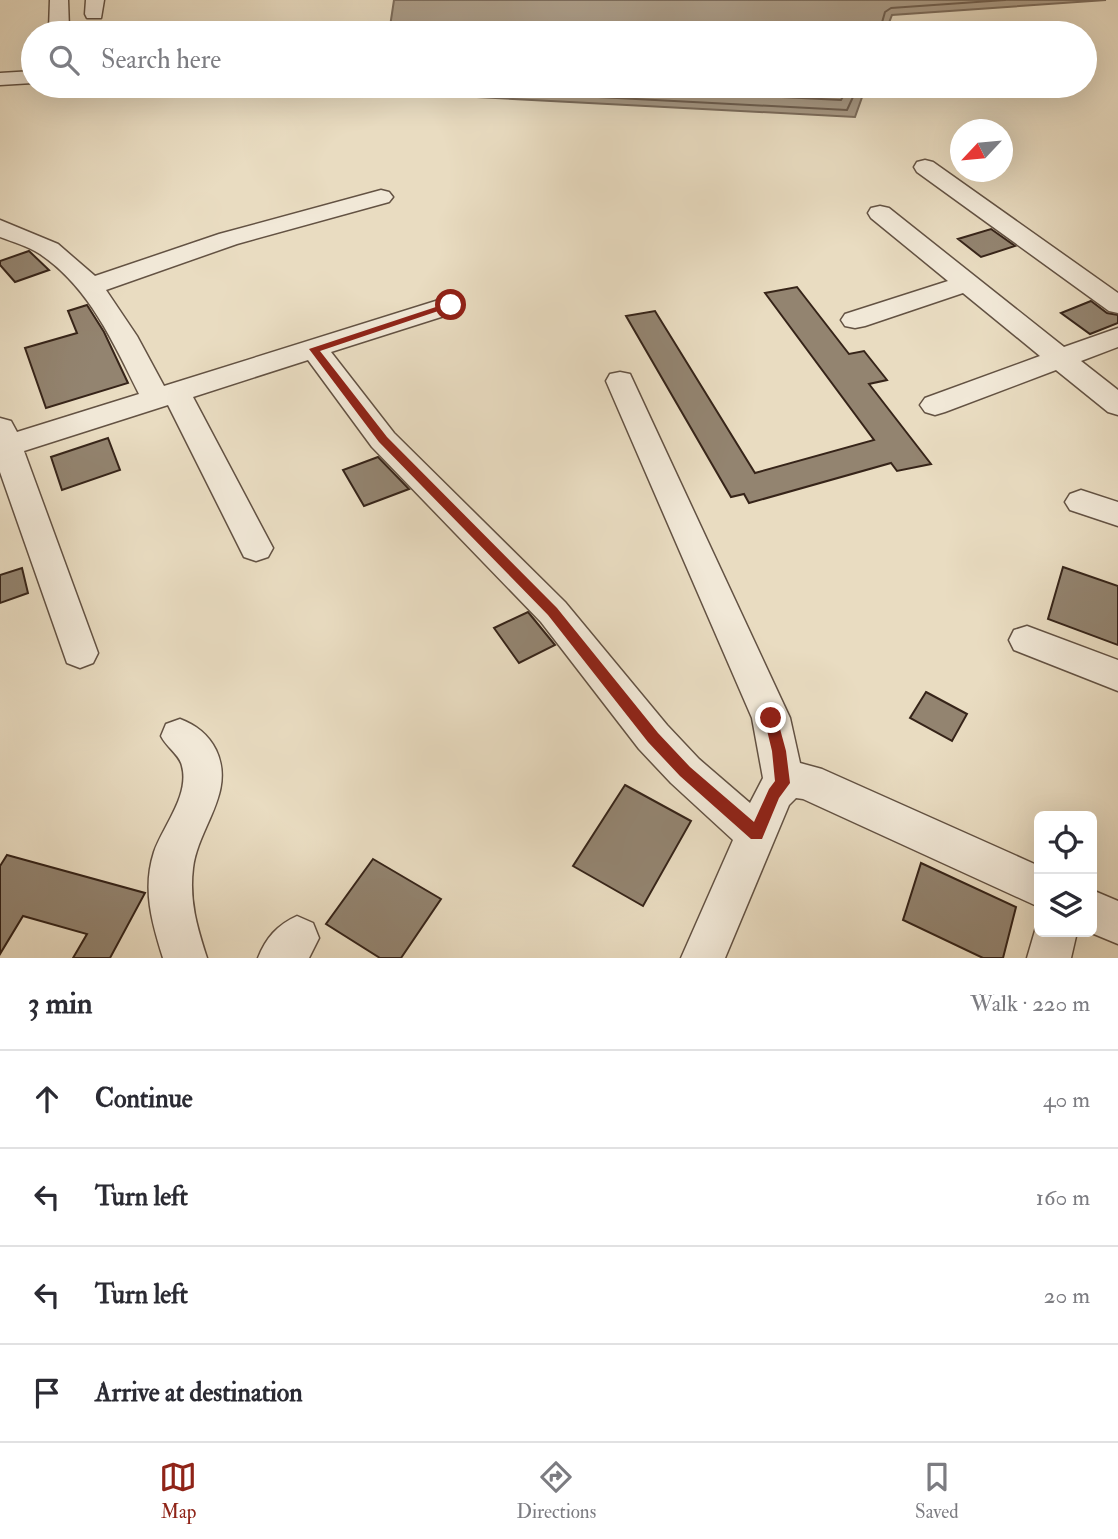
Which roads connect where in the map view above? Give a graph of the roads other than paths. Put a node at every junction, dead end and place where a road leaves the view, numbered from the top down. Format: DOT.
graph roads {
  1 [pos="59,0"];
  2 [pos="59,21"];
  3 [pos="21,78"];
  4 [pos="0,79"];
  5 [pos="925,167"];
  6 [pos="381,197"];
  7 [pos="880,213"];
  8 [pos="0,227"];
  9 [pos="966,284"];
  10 [pos="89,287"];
  11 [pos="451,305"];
  12 [pos="1118,305"];
  13 [pos="855,320"];
  14 [pos="1118,337"];
  15 [pos="314,349"];
  16 [pos="1059,359"];
  17 [pos="620,381"];
  18 [pos="165,394"];
  19 [pos="935,405"];
  20 [pos="1118,405"];
  21 [pos="3,440"];
  22 [pos="1081,502"];
  23 [pos="1118,514"];
  24 [pos="256,548"];
  25 [pos="1027,640"];
  26 [pos="80,653"];
  27 [pos="1118,676"];
  28 [pos="180,736"];
  29 [pos="783,783"];
  30 [pos="756,834"];
  31 [pos="1034,885"];
  32 [pos="1097,913"];
  33 [pos="1118,923"];
  34 [pos="1054,937"];
  35 [pos="185,958"];
  36 [pos="703,958"];
  37 [pos="1049,958"];
  1 -- 2 [label="street"];
  3 -- 4 [label="street"];
  5 -- 12 [label="street"];
  6 -- 10 [label="street"];
  7 -- 9 [label="street"];
  8 -- 10 [label="street"];
  9 -- 13 [label="street"];
  9 -- 16 [label="street"];
  10 -- 18 [label="street"];
  11 -- 15 [label="street"];
  14 -- 16 [label="street"];
  15 -- 18 [label="street"];
  15 -- 30 [label="street"];
  16 -- 19 [label="street"];
  16 -- 20 [label="street"];
  17 -- 29 [label="street"];
  18 -- 21 [label="street"];
  18 -- 24 [label="street"];
  21 -- 26 [label="street"];
  22 -- 23 [label="street"];
  25 -- 27 [label="street"];
  28 -- 35 [label="street"];
  29 -- 30 [label="street"];
  29 -- 31 [label="street"];
  30 -- 36 [label="street"];
  32 -- 33 [label="street"];
  34 -- 37 [label="street"];
}
